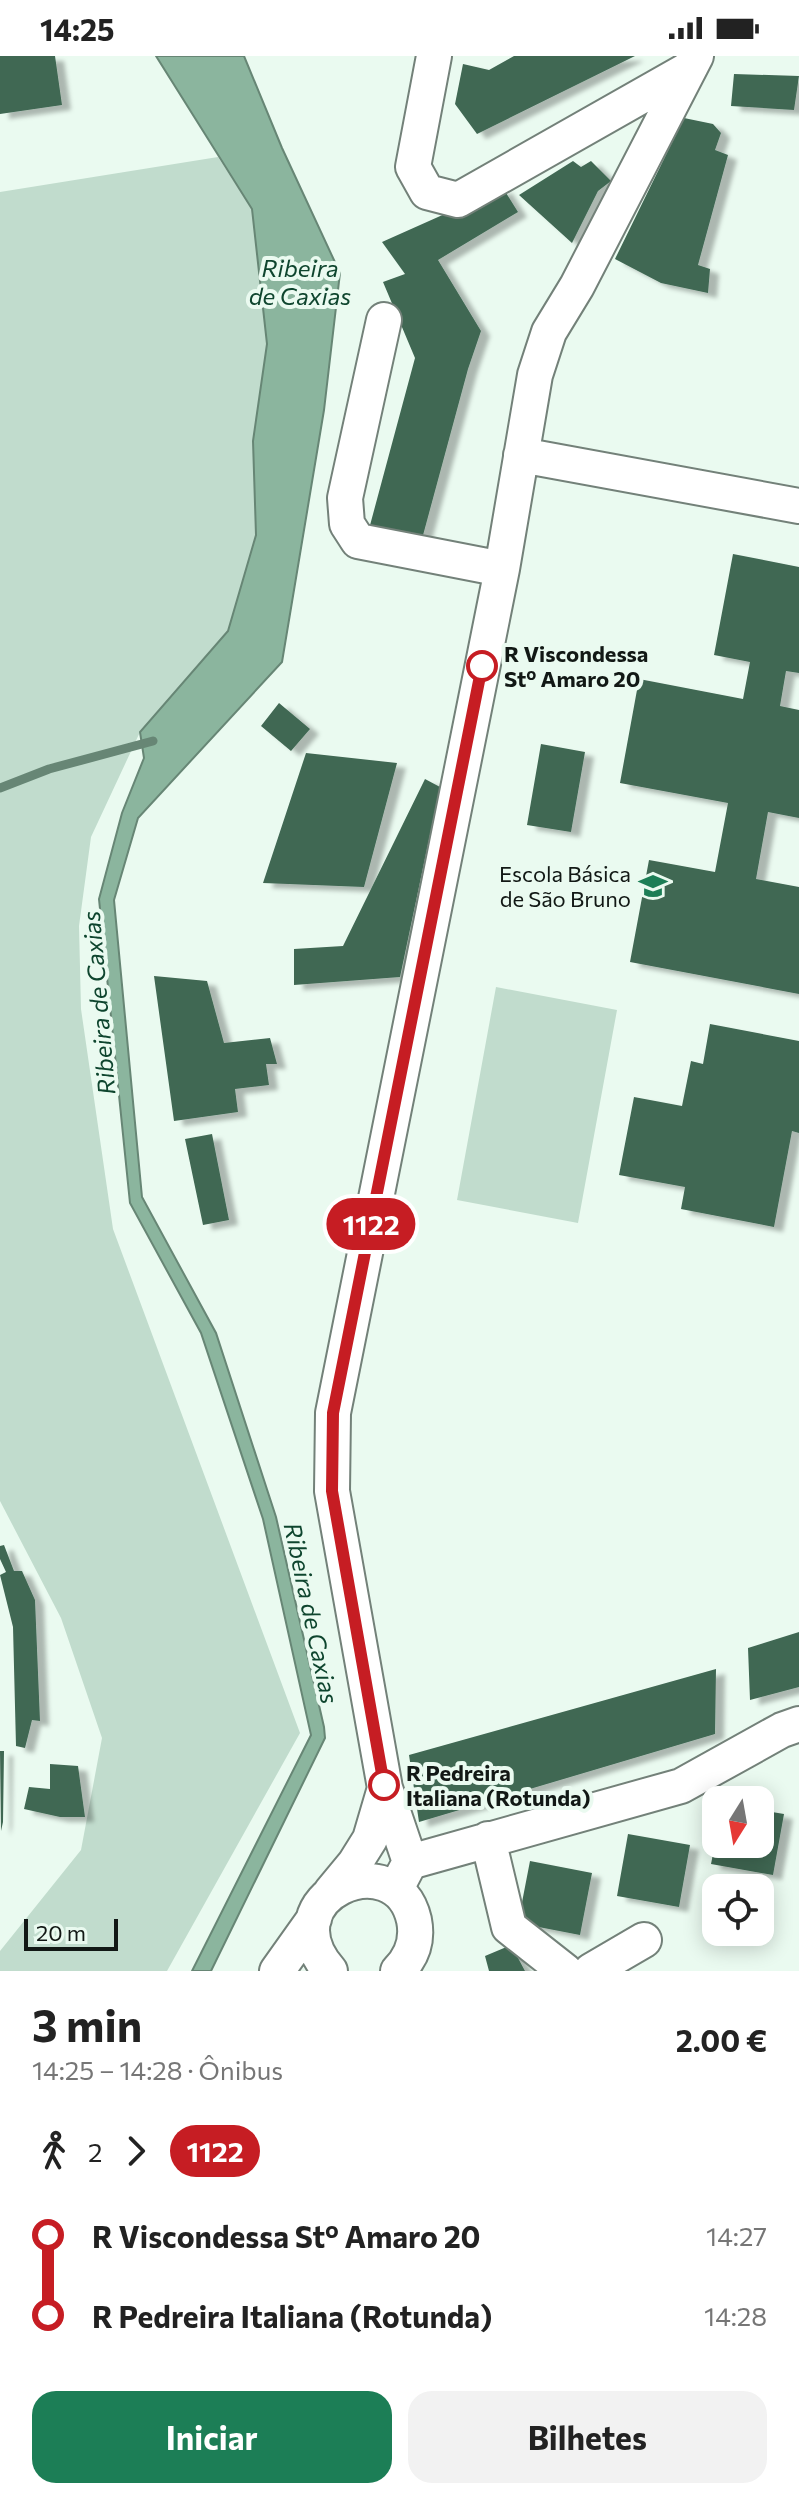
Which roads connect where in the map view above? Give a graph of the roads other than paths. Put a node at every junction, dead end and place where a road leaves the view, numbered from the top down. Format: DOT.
graph roads {
  1 [pos="434,56"];
  2 [pos="693,62"];
  3 [pos="384,320"];
  4 [pos="521,455"];
  5 [pos="799,506"];
  6 [pos="502,569"];
  7 [pos="799,1724"];
  8 [pos="385,1788"];
  9 [pos="488,1839"];
  10 [pos="403,1876"];
  11 [pos="322,1905"];
  12 [pos="644,1940"];
  13 [pos="406,1968"];
  14 [pos="277,1971"];
  15 [pos="330,1971"];
  16 [pos="565,1971"];
  17 [pos="591,1971"];
  1 -- 2 [label="street"];
  2 -- 4 [label="street"];
  3 -- 6 [label="street"];
  4 -- 5 [label="street"];
  4 -- 6 [label="street"];
  6 -- 8 [label="street"];
  7 -- 9 [label="street"];
  8 -- 10 [label="street"];
  8 -- 11 [label="street"];
  9 -- 10 [label="street"];
  9 -- 16 [label="street"];
  10 -- 11 [label="street"];
  10 -- 13 [label="street"];
  11 -- 14 [label="street"];
  11 -- 15 [label="street"];
  12 -- 17 [label="street"];
}
